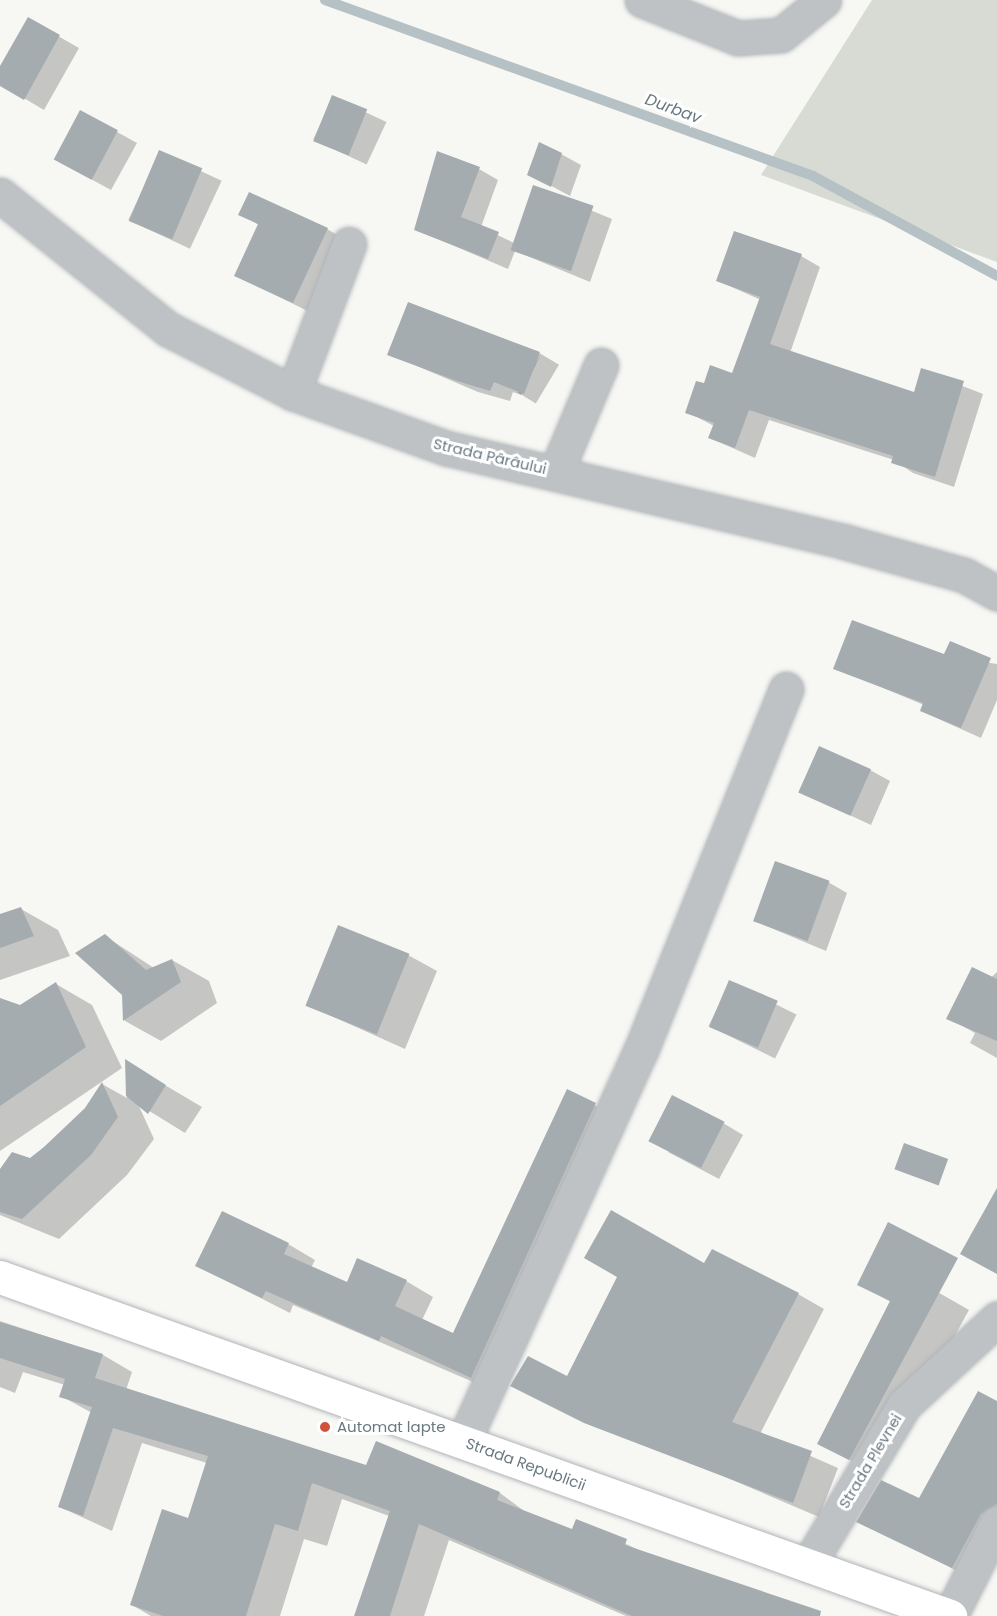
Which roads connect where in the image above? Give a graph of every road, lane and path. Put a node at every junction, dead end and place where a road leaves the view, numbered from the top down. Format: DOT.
graph roads {
  1 [pos="642,0"];
  2 [pos="824,0"];
  3 [pos="0,195"];
  4 [pos="349,244"];
  5 [pos="601,365"];
  6 [pos="293,393"];
  7 [pos="556,472"];
  8 [pos="997,593"];
  9 [pos="786,689"];
  10 [pos="0,1278"];
  11 [pos="997,1319"];
  12 [pos="463,1442"];
  13 [pos="997,1523"];
  14 [pos="808,1565"];
  15 [pos="950,1616"];
  1 -- 2 [label="street"];
  3 -- 6 [label="street, Strada Pârâului"];
  4 -- 6 [label="street"];
  5 -- 7 [label="street"];
  6 -- 7 [label="street, Strada Pârâului"];
  7 -- 8 [label="street, Strada Pârâului"];
  9 -- 12 [label="street"];
  10 -- 12 [label="main road, Strada Republicii"];
  11 -- 14 [label="street, Strada Plevnei"];
  12 -- 14 [label="main road, Strada Republicii"];
  13 -- 15 [label="street"];
  14 -- 15 [label="main road, Strada Republicii"];
}
